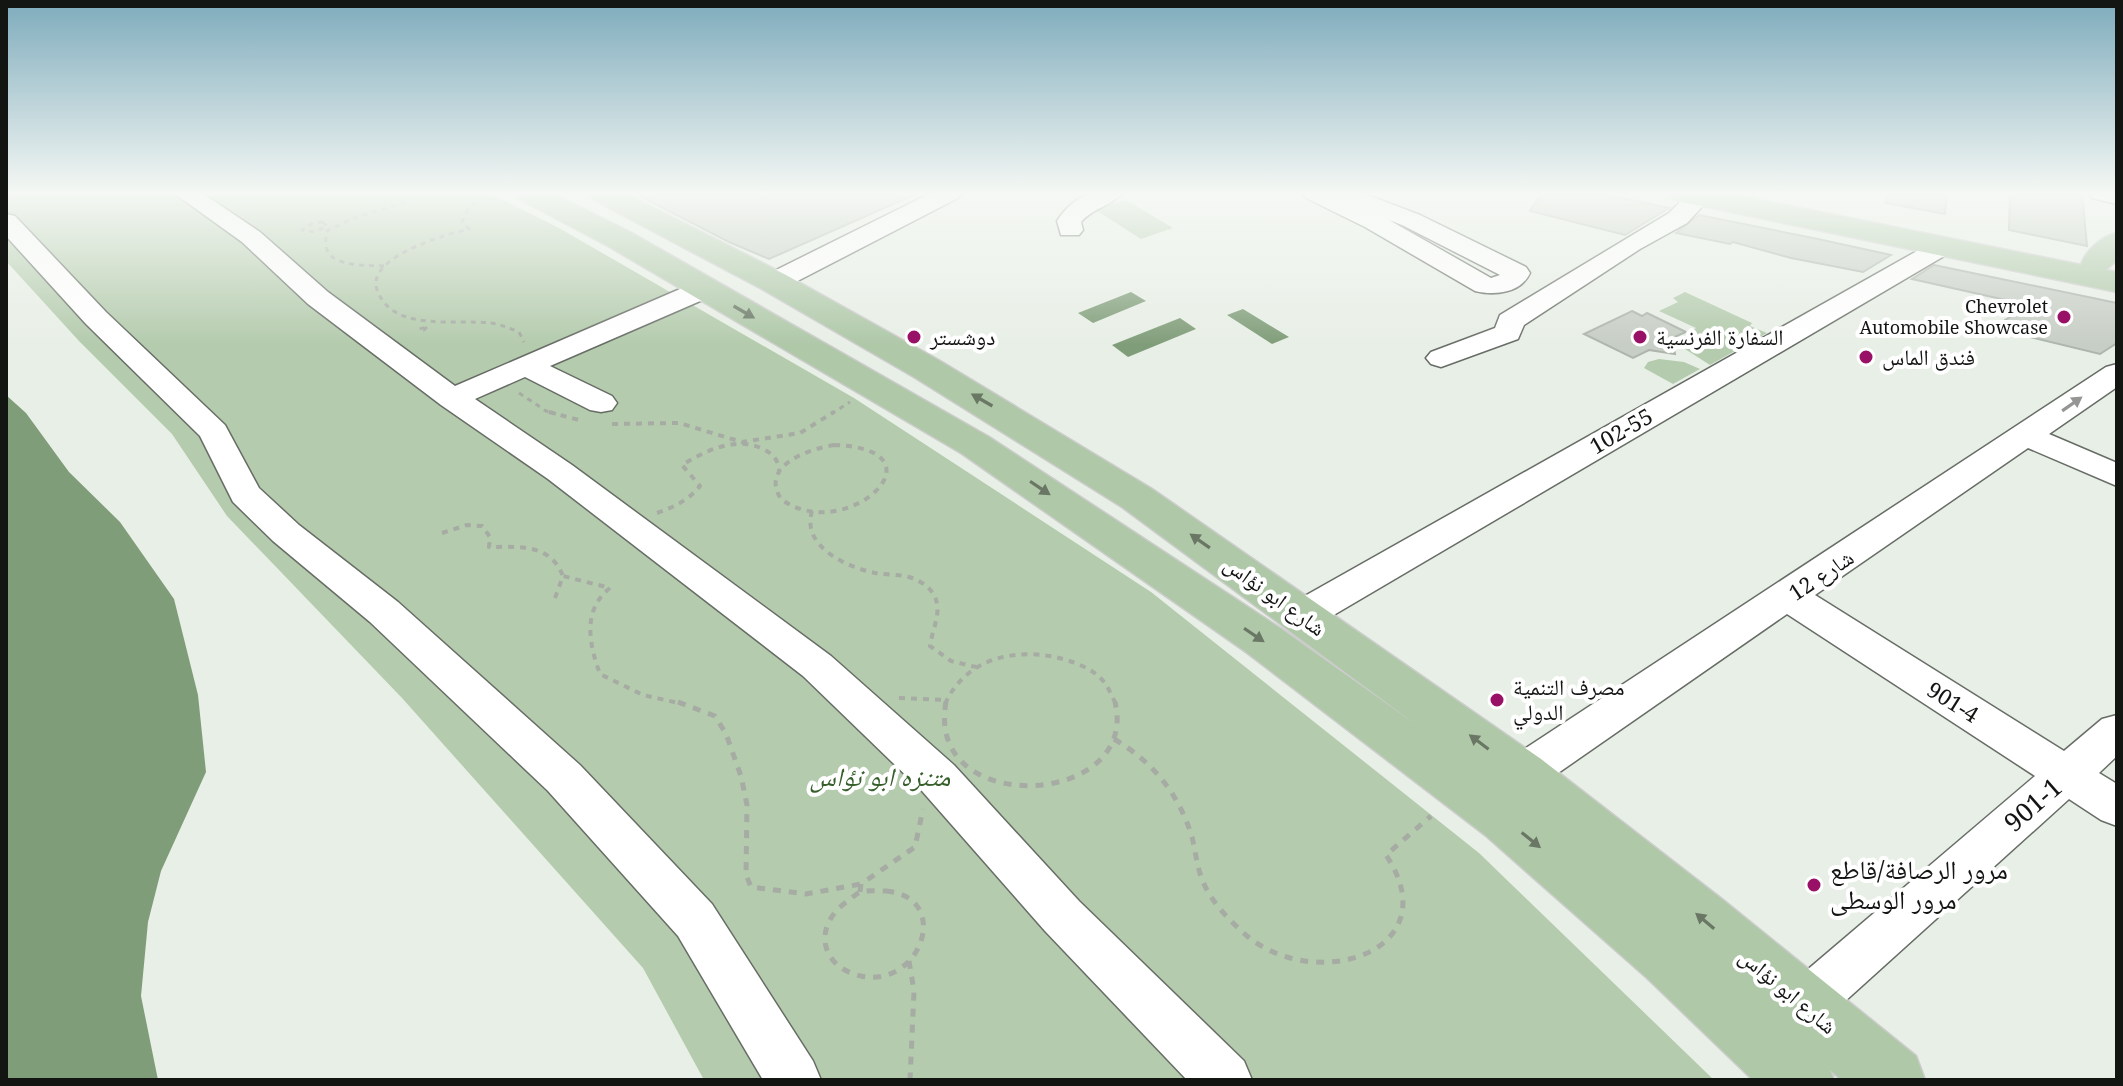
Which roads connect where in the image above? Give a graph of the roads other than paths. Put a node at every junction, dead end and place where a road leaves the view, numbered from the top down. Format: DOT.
graph roads {
  1 [pos="27,244"];
  2 [pos="258,244"];
  3 [pos="648,244"];
  4 [pos="689,244"];
  5 [pos="850,244"];
  6 [pos="1412,244"];
  7 [pos="1473,244"];
  8 [pos="1632,244"];
  9 [pos="1926,244"];
  10 [pos="2008,244"];
  11 [pos="1942,247"];
  12 [pos="2112,264"];
  13 [pos="774,282"];
  14 [pos="704,289"];
  15 [pos="1441,358"];
  16 [pos="518,369"];
  17 [pos="2117,373"];
  18 [pos="452,398"];
  19 [pos="597,416"];
  20 [pos="2027,436"];
  21 [pos="2117,476"];
  22 [pos="1789,597"];
  23 [pos="1301,616"];
  24 [pos="2117,731"];
  25 [pos="1522,774"];
  26 [pos="2068,774"];
  27 [pos="2117,807"];
  28 [pos="1804,1005"];
  29 [pos="794,1080"];
  30 [pos="1225,1080"];
  31 [pos="1801,1080"];
  32 [pos="1892,1080"];
  1 -- 29 [label="street"];
  2 -- 18 [label="street"];
  3 -- 14 [label="main road, شارع ابو نؤاس"];
  4 -- 13 [label="main road, شارع ابو نؤاس"];
  5 -- 13 [label="street"];
  6 -- 7 [label="street"];
  8 -- 15 [label="street"];
  9 -- 11 [label="main road"];
  10 -- 12 [label="main road"];
  11 -- 12 [label="main road"];
  11 -- 23 [label="street, 102-55"];
  23 -- 13 [label="main road, شارع ابو نؤاس, one-way"];
  14 -- 16 [label="street"];
  14 -- 31 [label="main road, شارع ابو نؤاس, one-way"];
  16 -- 18 [label="street"];
  16 -- 19 [label="street"];
  20 -- 17 [label="street, شارع 12, one-way"];
  18 -- 30 [label="street"];
  20 -- 21 [label="street"];
  20 -- 22 [label="street, شارع 12"];
  22 -- 25 [label="street, شارع 12"];
  22 -- 26 [label="street, 901-4"];
  25 -- 23 [label="main road, شارع ابو نؤاس, one-way"];
  24 -- 26 [label="street, 901-1"];
  28 -- 25 [label="main road, شارع ابو نؤاس, one-way"];
  26 -- 27 [label="street, 901-4"];
  26 -- 28 [label="street, 901-1"];
  28 -- 32 [label="main road, شارع ابو نؤاس"];
}
